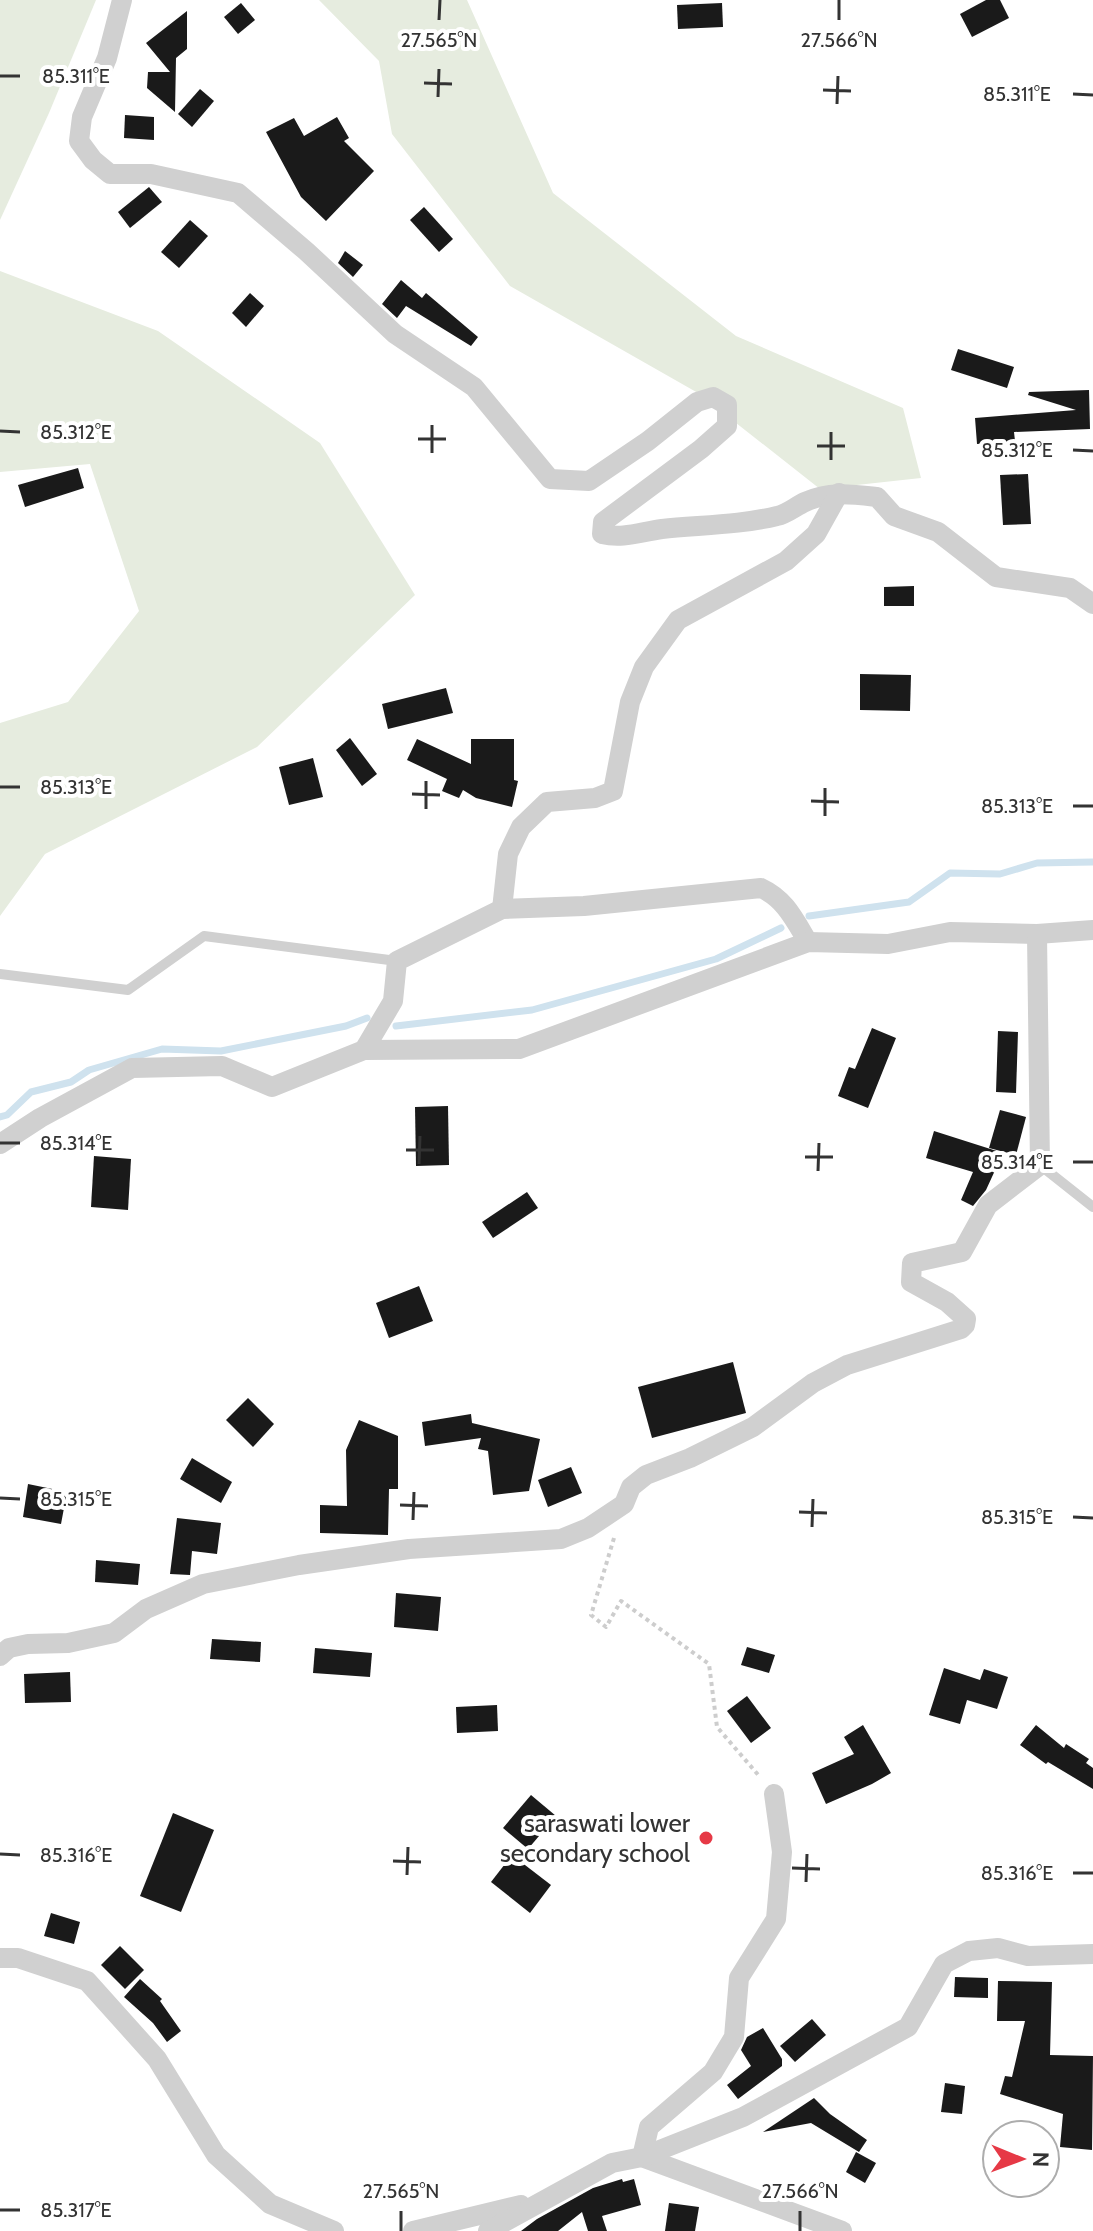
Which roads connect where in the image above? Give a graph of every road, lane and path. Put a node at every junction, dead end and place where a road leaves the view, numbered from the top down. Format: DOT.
graph roads {
  1 [pos="122,0"];
  2 [pos="839,493"];
  3 [pos="1093,604"];
  4 [pos="502,909"];
  5 [pos="1093,930"];
  6 [pos="1037,934"];
  7 [pos="808,942"];
  8 [pos="397,961"];
  9 [pos="0,974"];
  10 [pos="364,1050"];
  11 [pos="0,1144"];
  12 [pos="1040,1165"];
  13 [pos="1093,1207"];
  14 [pos="624,1504"];
  15 [pos="0,1656"];
  16 [pos="774,1794"];
  17 [pos="1093,1954"];
  18 [pos="0,1958"];
  19 [pos="642,2157"];
  20 [pos="548,2199"];
  21 [pos="334,2231"];
  22 [pos="413,2231"];
  23 [pos="488,2231"];
  24 [pos="842,2231"];
  1 -- 2 [label="street"];
  2 -- 3 [label="street"];
  2 -- 4 [label="street"];
  4 -- 7 [label="street"];
  4 -- 8 [label="street"];
  5 -- 6 [label="street"];
  6 -- 7 [label="street"];
  6 -- 12 [label="street"];
  7 -- 10 [label="street"];
  8 -- 9 [label="lane"];
  8 -- 10 [label="street"];
  10 -- 11 [label="street"];
  12 -- 13 [label="lane"];
  12 -- 14 [label="street"];
  14 -- 15 [label="street"];
  14 -- 16 [label="path"];
  16 -- 19 [label="street"];
  17 -- 19 [label="street"];
  18 -- 21 [label="street"];
  19 -- 20 [label="street"];
  19 -- 24 [label="street"];
  20 -- 22 [label="street"];
  20 -- 23 [label="street"];
}
